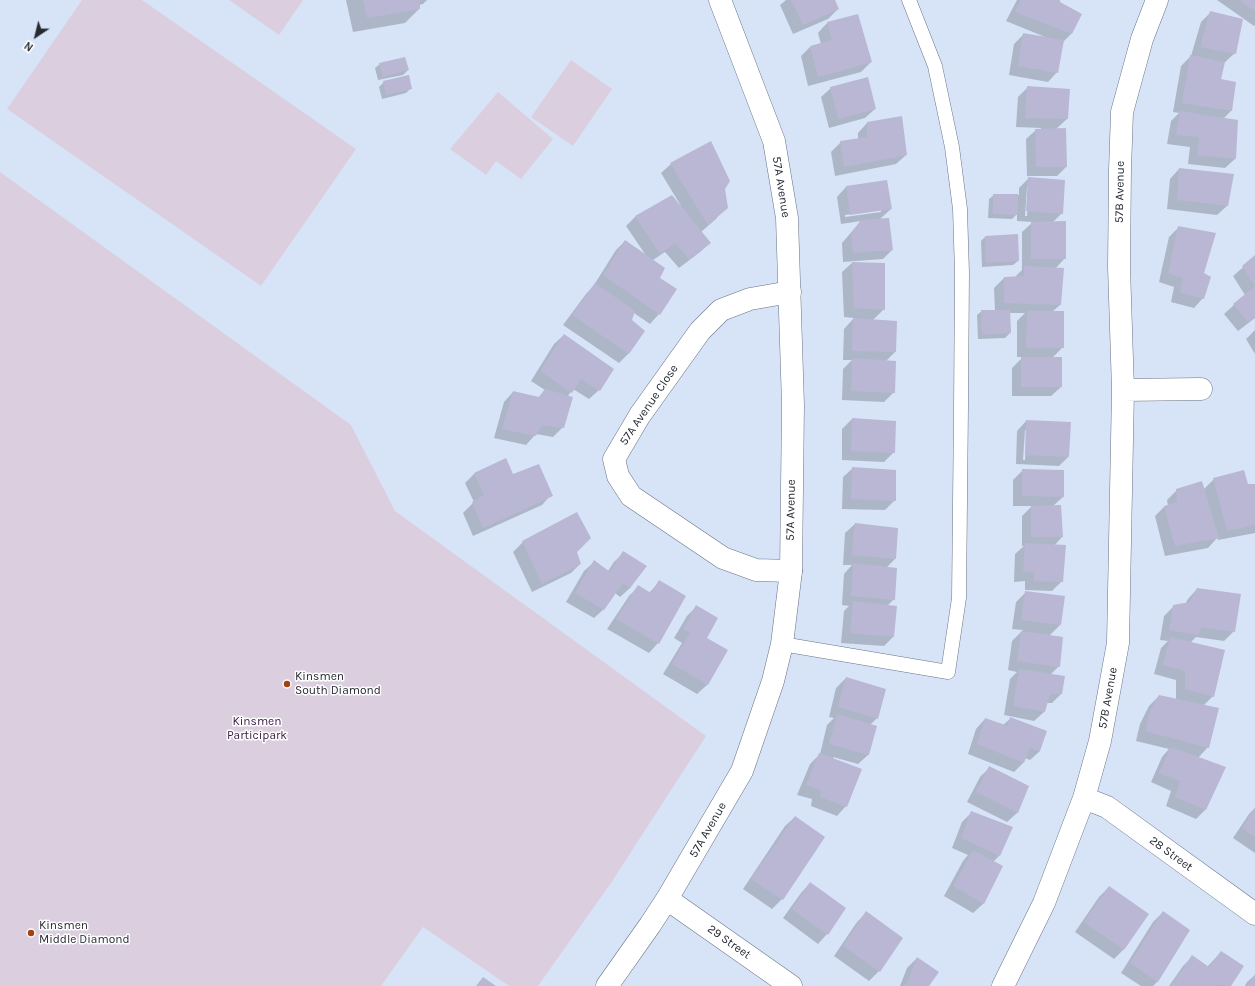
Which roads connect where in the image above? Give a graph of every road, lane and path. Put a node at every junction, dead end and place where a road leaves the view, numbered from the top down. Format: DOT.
graph roads {
  1 [pos="720,0"];
  2 [pos="909,0"];
  3 [pos="1157,0"];
  4 [pos="790,292"];
  5 [pos="1201,389"];
  6 [pos="1123,390"];
  7 [pos="790,571"];
  8 [pos="782,644"];
  9 [pos="1084,798"];
  10 [pos="668,899"];
  11 [pos="1255,914"];
  12 [pos="607,986"];
  13 [pos="791,986"];
  14 [pos="1003,986"];
  1 -- 4 [label="street, 57A Avenue"];
  2 -- 8 [label="lane"];
  3 -- 6 [label="street, 57B Avenue"];
  4 -- 7 [label="street, 57A Avenue"];
  4 -- 7 [label="street, 57A Avenue Close"];
  5 -- 6 [label="street"];
  6 -- 9 [label="street, 57B Avenue"];
  7 -- 8 [label="street, 57A Avenue"];
  8 -- 10 [label="street, 57A Avenue"];
  9 -- 11 [label="street, 28 Street"];
  9 -- 14 [label="street, 57B Avenue"];
  10 -- 12 [label="street, 57A Avenue"];
  10 -- 13 [label="street, 29 Street"];
}
